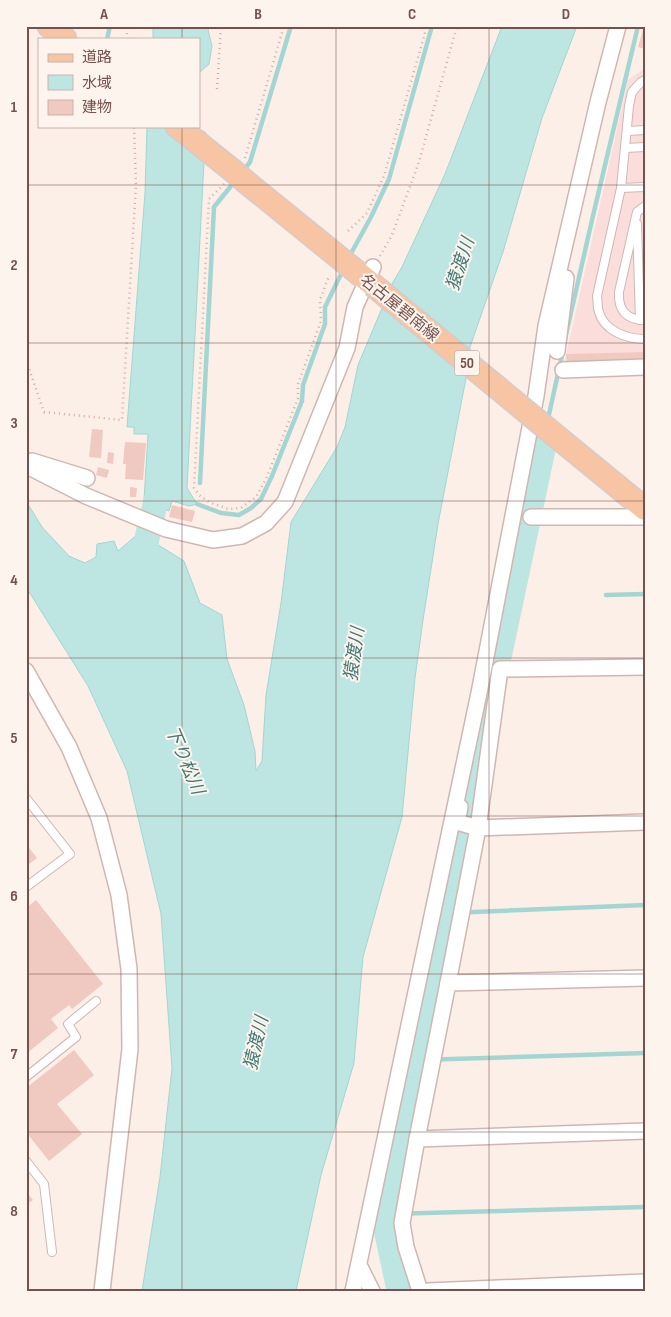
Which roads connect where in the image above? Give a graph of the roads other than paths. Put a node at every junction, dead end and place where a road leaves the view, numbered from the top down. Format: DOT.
graph roads {
  1 [pos="49,26"];
  2 [pos="618,26"];
  3 [pos="64,38"];
  4 [pos="645,80"];
  5 [pos="180,128"];
  6 [pos="645,130"];
  7 [pos="627,131"];
  8 [pos="625,148"];
  9 [pos="645,148"];
  10 [pos="645,187"];
  11 [pos="621,188"];
  12 [pos="645,206"];
  13 [pos="637,212"];
  14 [pos="562,257"];
  15 [pos="356,272"];
  16 [pos="642,320"];
  17 [pos="645,339"];
  18 [pos="557,351"];
  19 [pos="645,367"];
  20 [pos="563,370"];
  21 [pos="26,459"];
  22 [pos="26,465"];
  23 [pos="86,478"];
  24 [pos="645,509"];
  25 [pos="531,517"];
  26 [pos="645,517"];
  27 [pos="645,667"];
  28 [pos="26,671"];
  29 [pos="465,760"];
  30 [pos="26,798"];
  31 [pos="645,822"];
  32 [pos="478,827"];
  33 [pos="26,887"];
  34 [pos="645,978"];
  35 [pos="448,983"];
  36 [pos="96,1001"];
  37 [pos="26,1077"];
  38 [pos="645,1131"];
  39 [pos="417,1139"];
  40 [pos="26,1161"];
  41 [pos="52,1252"];
  42 [pos="359,1265"];
  43 [pos="645,1282"];
  44 [pos="102,1291"];
  45 [pos="353,1291"];
  46 [pos="372,1291"];
  47 [pos="420,1291"];
  48 [pos="428,1291"];
  1 -- 3 [label="main road"];
  2 -- 14 [label="street"];
  4 -- 7 [label="lane"];
  5 -- 15 [label="main road, 名古屋碧南線 / 50"];
  6 -- 7 [label="lane"];
  7 -- 8 [label="lane"];
  8 -- 9 [label="lane"];
  8 -- 11 [label="lane"];
  10 -- 11 [label="lane"];
  11 -- 17 [label="lane"];
  12 -- 13 [label="lane"];
  13 -- 16 [label="lane"];
  13 -- 16 [label="lane"];
  14 -- 18 [label="street"];
  14 -- 29 [label="street"];
  15 -- 22 [label="street"];
  15 -- 24 [label="main road, 名古屋碧南線 / 50, bridge"];
  19 -- 20 [label="street"];
  21 -- 23 [label="street"];
  25 -- 26 [label="street"];
  27 -- 32 [label="street"];
  28 -- 44 [label="street"];
  29 -- 32 [label="street"];
  29 -- 42 [label="street"];
  30 -- 33 [label="lane"];
  31 -- 32 [label="street"];
  32 -- 35 [label="street"];
  34 -- 35 [label="street"];
  35 -- 39 [label="street"];
  36 -- 37 [label="lane"];
  38 -- 39 [label="street"];
  39 -- 47 [label="street"];
  40 -- 41 [label="lane"];
  42 -- 45 [label="street"];
  42 -- 46 [label="street"];
  43 -- 48 [label="street"];
}
